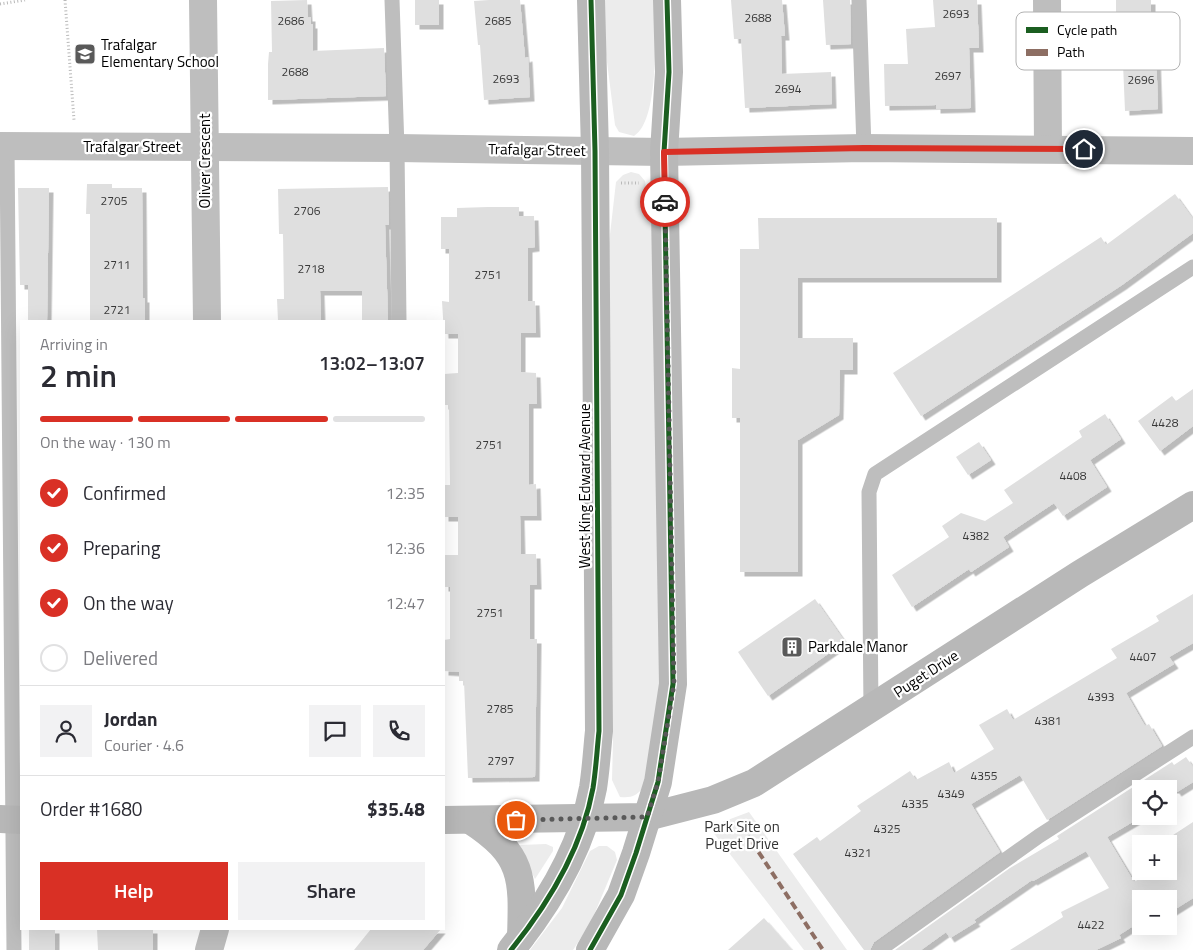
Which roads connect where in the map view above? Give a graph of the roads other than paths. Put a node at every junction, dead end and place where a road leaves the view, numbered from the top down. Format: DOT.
graph roads {
  1 [pos="203,0"];
  2 [pos="392,0"];
  3 [pos="591,0"];
  4 [pos="667,0"];
  5 [pos="858,0"];
  6 [pos="1047,70"];
  7 [pos="3,146"];
  8 [pos="205,147"];
  9 [pos="397,148"];
  10 [pos="864,148"];
  11 [pos="1048,149"];
  12 [pos="1193,150"];
  13 [pos="595,151"];
  14 [pos="664,152"];
  15 [pos="1193,267"];
  16 [pos="207,320"];
  17 [pos="399,320"];
  18 [pos="1193,505"];
  19 [pos="871,709"];
  20 [pos="1193,737"];
  21 [pos="647,817"];
  22 [pos="585,818"];
  23 [pos="11,820"];
  24 [pos="457,820"];
  25 [pos="215,930"];
  26 [pos="516,944"];
  27 [pos="9,948"];
  28 [pos="209,950"];
  29 [pos="590,950"];
  30 [pos="879,950"];
  1 -- 8 [label="street, Oliver Crescent"];
  2 -- 9 [label="lane"];
  3 -- 13 [label="main road, West King Edward Avenue"];
  4 -- 14 [label="main road"];
  5 -- 10 [label="lane"];
  6 -- 11 [label="street"];
  7 -- 8 [label="street, Trafalgar Street"];
  7 -- 23 [label="lane"];
  8 -- 9 [label="street, Trafalgar Street"];
  8 -- 16 [label="street, Oliver Crescent"];
  9 -- 13 [label="street, Trafalgar Street"];
  9 -- 17 [label="lane"];
  10 -- 11 [label="street, Trafalgar Street"];
  10 -- 14 [label="street, Trafalgar Street"];
  11 -- 12 [label="street, Trafalgar Street"];
  13 -- 14 [label="street, Trafalgar Street"];
  13 -- 22 [label="main road, West King Edward Avenue"];
  14 -- 21 [label="main road"];
  15 -- 19 [label="lane"];
  18 -- 19 [label="main road, Puget Drive"];
  19 -- 21 [label="main road, Puget Drive"];
  20 -- 30 [label="lane"];
  21 -- 22 [label="main road, Puget Drive"];
  21 -- 29 [label="main road"];
  22 -- 24 [label="main road, Puget Drive"];
  22 -- 26 [label="main road, West King Edward Avenue"];
  23 -- 27 [label="lane"];
  24 -- 26 [label="main road"];
  25 -- 28 [label="street"];
}
